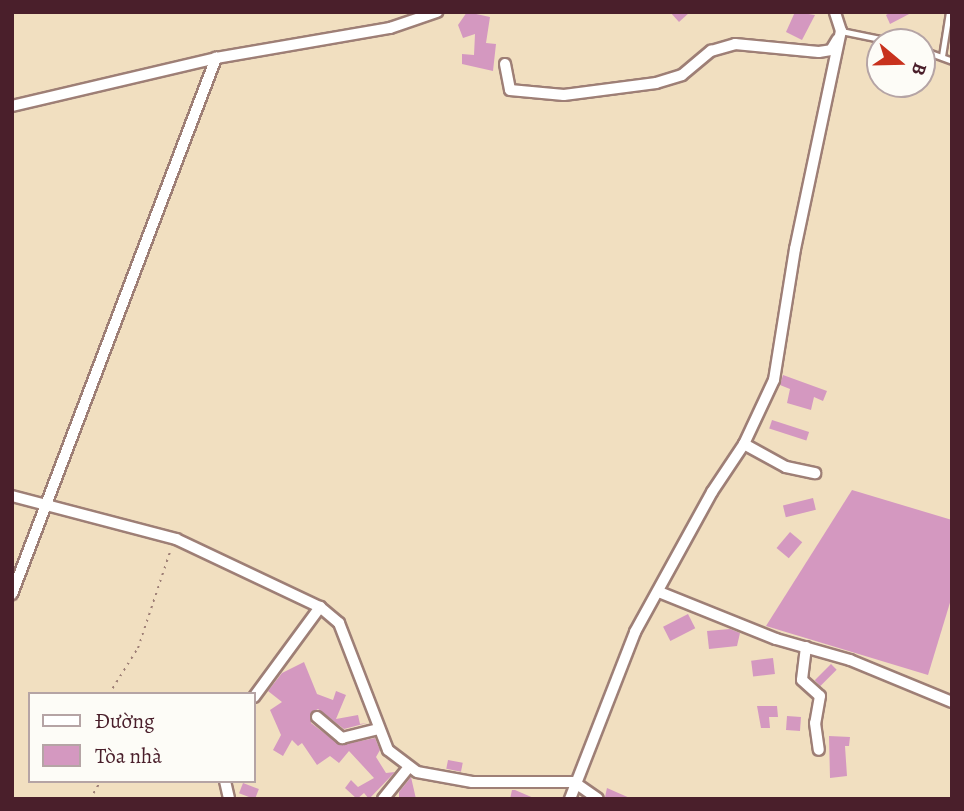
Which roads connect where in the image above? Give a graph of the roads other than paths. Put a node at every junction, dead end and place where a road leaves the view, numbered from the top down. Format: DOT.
graph roads {
  1 [pos="438,12"];
  2 [pos="835,12"];
  3 [pos="949,12"];
  4 [pos="841,31"];
  5 [pos="866,36"];
  6 [pos="936,54"];
  7 [pos="942,56"];
  8 [pos="216,58"];
  9 [pos="952,61"];
  10 [pos="505,64"];
  11 [pos="12,106"];
  12 [pos="744,444"];
  13 [pos="814,473"];
  14 [pos="12,496"];
  15 [pos="47,503"];
  16 [pos="659,592"];
  17 [pos="12,594"];
  18 [pos="320,607"];
  19 [pos="806,647"];
  20 [pos="256,694"];
  21 [pos="952,702"];
  22 [pos="317,717"];
  23 [pos="377,729"];
  24 [pos="819,750"];
  25 [pos="409,767"];
  26 [pos="573,782"];
  27 [pos="383,797"];
  28 [pos="371,799"];
  29 [pos="570,799"];
  30 [pos="598,799"];
  1 -- 8 [label="street"];
  2 -- 4 [label="street"];
  3 -- 7 [label="lane"];
  4 -- 5 [label="lane"];
  4 -- 10 [label="street"];
  4 -- 12 [label="street"];
  6 -- 7 [label="lane"];
  7 -- 9 [label="lane"];
  8 -- 11 [label="street"];
  8 -- 15 [label="street"];
  12 -- 13 [label="street"];
  12 -- 16 [label="street"];
  14 -- 15 [label="street"];
  15 -- 17 [label="street"];
  15 -- 18 [label="street"];
  16 -- 19 [label="street"];
  16 -- 26 [label="street"];
  18 -- 20 [label="street"];
  18 -- 23 [label="street"];
  19 -- 21 [label="street"];
  19 -- 24 [label="street"];
  22 -- 23 [label="street"];
  23 -- 25 [label="street"];
  25 -- 26 [label="street"];
  25 -- 27 [label="street"];
  26 -- 29 [label="street"];
  26 -- 30 [label="street"];
  27 -- 28 [label="street"];
}
